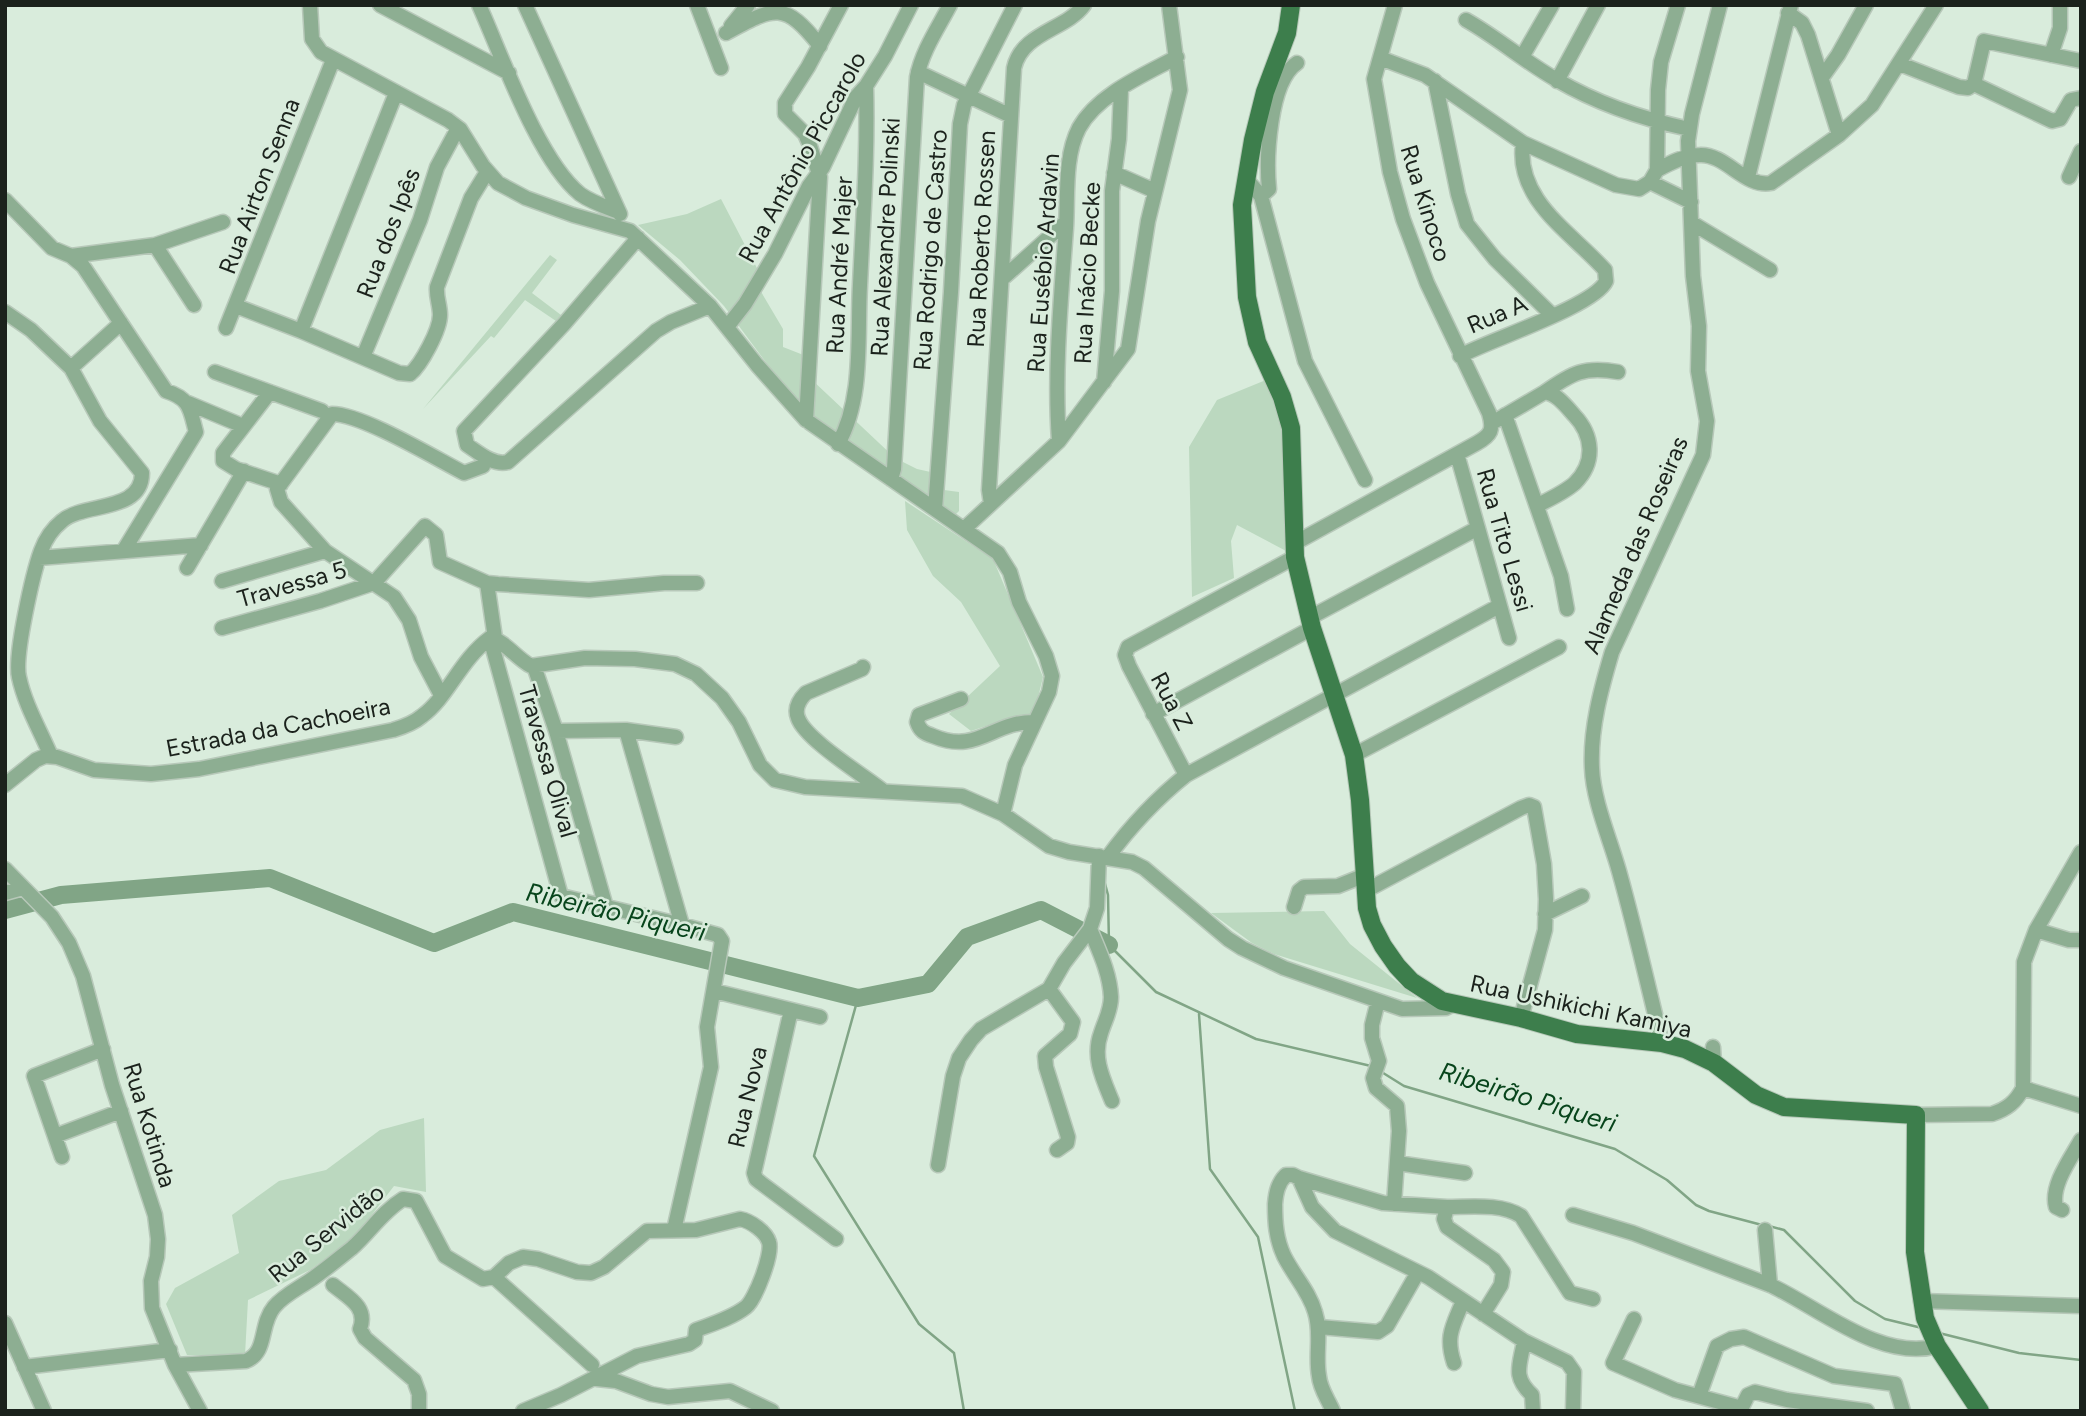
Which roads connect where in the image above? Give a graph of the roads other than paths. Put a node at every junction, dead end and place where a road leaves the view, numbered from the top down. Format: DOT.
graph roads {
  1 [pos="310,5"];
  2 [pos="380,5"];
  3 [pos="479,5"];
  4 [pos="525,5"];
  5 [pos="697,5"];
  6 [pos="748,5"];
  7 [pos="841,5"];
  8 [pos="911,5"];
  9 [pos="950,5"];
  10 [pos="1015,5"];
  11 [pos="1169,5"];
  12 [pos="1291,5"];
  13 [pos="1395,5"];
  14 [pos="1552,5"];
  15 [pos="1598,5"];
  16 [pos="1678,5"];
  17 [pos="1720,5"];
  18 [pos="1851,5"];
  19 [pos="1866,5"];
  20 [pos="1936,5"];
  21 [pos="2060,5"];
  22 [pos="1083,7"];
  23 [pos="1789,9"];
  24 [pos="1858,19"];
  25 [pos="1466,20"];
  26 [pos="726,33"];
  27 [pos="820,46"];
  28 [pos="712,47"];
  29 [pos="2051,55"];
  30 [pos="1177,57"];
  31 [pos="1522,57"];
  32 [pos="1380,58"];
  33 [pos="333,60"];
  34 [pos="2081,61"];
  35 [pos="1297,63"];
  36 [pos="1900,64"];
  37 [pos="721,68"];
  38 [pos="918,72"];
  39 [pos="509,73"];
  40 [pos="1823,76"];
  41 [pos="1435,81"];
  42 [pos="1557,81"];
  43 [pos="1974,84"];
  44 [pos="866,86"];
  45 [pos="1121,89"];
  46 [pos="396,93"];
  47 [pos="968,97"];
  48 [pos="2081,98"];
  49 [pos="1011,116"];
  50 [pos="1658,122"];
  51 [pos="458,128"];
  52 [pos="1689,129"];
  53 [pos="1839,135"];
  54 [pos="1523,143"];
  55 [pos="2081,151"];
  56 [pos="1689,157"];
  57 [pos="487,172"];
  58 [pos="818,173"];
  59 [pos="1114,173"];
  60 [pos="1654,176"];
  61 [pos="1748,177"];
  62 [pos="2070,177"];
  63 [pos="1246,179"];
  64 [pos="1155,191"];
  65 [pos="1261,196"];
  66 [pos="5,200"];
  67 [pos="1691,202"];
  68 [pos="619,212"];
  69 [pos="223,222"];
  70 [pos="1066,222"];
  71 [pos="1692,223"];
  72 [pos="634,235"];
  73 [pos="155,245"];
  74 [pos="71,256"];
  75 [pos="1770,270"];
  76 [pos="1002,279"];
  77 [pos="194,305"];
  78 [pos="236,306"];
  79 [pos="709,306"];
  80 [pos="5,312"];
  81 [pos="1552,315"];
  82 [pos="121,323"];
  83 [pos="727,327"];
  84 [pos="226,328"];
  85 [pos="301,331"];
  86 [pos="1460,356"];
  87 [pos="363,357"];
  88 [pos="71,368"];
  89 [pos="215,372"];
  90 [pos="1618,372"];
  91 [pos="1104,383"];
  92 [pos="270,392"];
  93 [pos="1545,392"];
  94 [pos="188,403"];
  95 [pos="322,411"];
  96 [pos="1505,415"];
  97 [pos="807,420"];
  98 [pos="1492,423"];
  99 [pos="243,426"];
  100 [pos="1059,441"];
  101 [pos="838,444"];
  102 [pos="1457,454"];
  103 [pos="482,466"];
  104 [pos="244,471"];
  105 [pos="891,479"];
  106 [pos="1365,480"];
  107 [pos="281,484"];
  108 [pos="991,504"];
  109 [pos="1538,505"];
  110 [pos="935,509"];
  111 [pos="965,528"];
  112 [pos="1478,528"];
  113 [pos="201,545"];
  114 [pos="124,550"];
  115 [pos="1295,550"];
  116 [pos="325,551"];
  117 [pos="39,558"];
  118 [pos="187,568"];
  119 [pos="222,581"];
  120 [pos="374,583"];
  121 [pos="486,583"];
  122 [pos="697,583"];
  123 [pos="1499,606"];
  124 [pos="1567,609"];
  125 [pos="1311,623"];
  126 [pos="222,628"];
  127 [pos="493,638"];
  128 [pos="1509,638"];
  129 [pos="1559,647"];
  130 [pos="534,666"];
  131 [pos="863,667"];
  132 [pos="441,695"];
  133 [pos="1334,696"];
  134 [pos="961,699"];
  135 [pos="1153,714"];
  136 [pos="1035,722"];
  137 [pos="626,730"];
  138 [pos="556,731"];
  139 [pos="676,737"];
  140 [pos="1353,755"];
  141 [pos="51,756"];
  142 [pos="1186,775"];
  143 [pos="5,785"];
  144 [pos="882,790"];
  145 [pos="1003,814"];
  146 [pos="2081,852"];
  147 [pos="1103,857"];
  148 [pos="5,869"];
  149 [pos="1364,884"];
  150 [pos="23,888"];
  151 [pos="5,893"];
  152 [pos="1582,896"];
  153 [pos="606,907"];
  154 [pos="1294,908"];
  155 [pos="1545,914"];
  156 [pos="682,925"];
  157 [pos="1090,929"];
  158 [pos="2036,930"];
  159 [pos="2081,940"];
  160 [pos="1049,989"];
  161 [pos="714,991"];
  162 [pos="1378,1001"];
  163 [pos="1454,1004"];
  164 [pos="791,1010"];
  165 [pos="820,1017"];
  166 [pos="1521,1018"];
  167 [pos="1662,1043"];
  168 [pos="103,1049"];
  169 [pos="2022,1088"];
  170 [pos="1112,1101"];
  171 [pos="2081,1106"];
  172 [pos="121,1111"];
  173 [pos="1916,1115"];
  174 [pos="55,1136"];
  175 [pos="2081,1140"];
  176 [pos="1057,1150"];
  177 [pos="62,1157"];
  178 [pos="1397,1163"];
  179 [pos="938,1165"];
  180 [pos="1465,1173"];
  181 [pos="1299,1178"];
  182 [pos="1394,1204"];
  183 [pos="1447,1207"];
  184 [pos="2062,1210"];
  185 [pos="1573,1215"];
  186 [pos="674,1230"];
  187 [pos="1765,1230"];
  188 [pos="836,1239"];
  189 [pos="1418,1272"];
  190 [pos="494,1277"];
  191 [pos="333,1285"];
  192 [pos="1770,1285"];
  193 [pos="1592,1299"];
  194 [pos="1463,1301"];
  195 [pos="2081,1306"];
  196 [pos="1923,1309"];
  197 [pos="1483,1314"];
  198 [pos="1634,1319"];
  199 [pos="5,1323"];
  200 [pos="1319,1327"];
  201 [pos="1524,1341"];
  202 [pos="1936,1343"];
  203 [pos="170,1350"];
  204 [pos="1454,1363"];
  205 [pos="175,1365"];
  206 [pos="24,1367"];
  207 [pos="592,1372"];
  208 [pos="1699,1396"];
  209 [pos="1741,1409"];
  210 [pos="44,1411"];
  211 [pos="200,1411"];
  212 [pos="419,1411"];
  213 [pos="523,1411"];
  214 [pos="772,1411"];
  215 [pos="1333,1411"];
  216 [pos="1533,1411"];
  217 [pos="1573,1411"];
  218 [pos="1867,1411"];
  219 [pos="1903,1411"];
  220 [pos="1980,1411"];
  1 -- 33 [label="street"];
  2 -- 39 [label="street"];
  3 -- 39 [label="street"];
  4 -- 68 [label="street"];
  5 -- 28 [label="street"];
  6 -- 26 [label="street"];
  7 -- 27 [label="street"];
  8 -- 44 [label="street, Rua Antônio Piccarolo"];
  9 -- 38 [label="street, Rua Alexandre Polinski"];
  10 -- 47 [label="street, Rua Rodrigo de Castro"];
  11 -- 30 [label="street"];
  12 -- 63 [label="main road, Rua Ushikichi Kamiya"];
  13 -- 32 [label="street, Rua Kinoco"];
  14 -- 31 [label="street"];
  15 -- 42 [label="street"];
  16 -- 50 [label="street"];
  17 -- 52 [label="street"];
  18 -- 24 [label="street"];
  19 -- 24 [label="street"];
  20 -- 36 [label="street"];
  21 -- 29 [label="street"];
  22 -- 49 [label="street, Rua Roberto Rossen"];
  23 -- 40 [label="street"];
  23 -- 61 [label="street"];
  24 -- 40 [label="street"];
  25 -- 31 [label="street"];
  26 -- 27 [label="street"];
  26 -- 28 [label="street"];
  27 -- 58 [label="street"];
  28 -- 37 [label="street"];
  29 -- 34 [label="street"];
  29 -- 43 [label="street"];
  30 -- 45 [label="street, Rua Eusébio Ardavin"];
  30 -- 64 [label="street"];
  31 -- 42 [label="street"];
  32 -- 41 [label="street"];
  32 -- 86 [label="street, Rua Kinoco"];
  33 -- 46 [label="street"];
  33 -- 78 [label="street, Rua Airton Senna"];
  35 -- 65 [label="street"];
  36 -- 43 [label="street"];
  36 -- 53 [label="street"];
  38 -- 47 [label="street"];
  38 -- 105 [label="street, Rua Alexandre Polinski"];
  39 -- 68 [label="street"];
  40 -- 53 [label="street"];
  41 -- 54 [label="street"];
  41 -- 81 [label="street"];
  42 -- 50 [label="street"];
  43 -- 48 [label="street"];
  44 -- 58 [label="street, Rua Antônio Piccarolo"];
  44 -- 101 [label="street, Rua André Majer"];
  45 -- 59 [label="street, Rua Inácio Becke"];
  45 -- 70 [label="street, Rua Eusébio Ardavin"];
  46 -- 51 [label="street"];
  46 -- 85 [label="street"];
  47 -- 49 [label="street"];
  47 -- 110 [label="street, Rua Rodrigo de Castro"];
  49 -- 76 [label="street, Rua Roberto Rossen"];
  50 -- 52 [label="street"];
  50 -- 60 [label="street"];
  51 -- 57 [label="street"];
  51 -- 87 [label="street, Rua dos Ipês"];
  52 -- 56 [label="street"];
  53 -- 61 [label="street"];
  54 -- 60 [label="street"];
  54 -- 81 [label="street, Rua A"];
  55 -- 62 [label="street"];
  56 -- 60 [label="street"];
  56 -- 61 [label="street"];
  56 -- 67 [label="street, Alameda das Roseiras"];
  57 -- 72 [label="street"];
  57 -- 87 [label="street"];
  58 -- 83 [label="street, Rua Antônio Piccarolo"];
  58 -- 97 [label="street"];
  59 -- 64 [label="street"];
  59 -- 91 [label="street, Rua Inácio Becke"];
  60 -- 67 [label="street"];
  63 -- 65 [label="street"];
  63 -- 115 [label="main road, Rua Ushikichi Kamiya"];
  64 -- 91 [label="street"];
  65 -- 106 [label="street"];
  66 -- 74 [label="street"];
  67 -- 71 [label="street, Alameda das Roseiras"];
  68 -- 72 [label="street"];
  69 -- 73 [label="street"];
  70 -- 76 [label="street"];
  70 -- 100 [label="street, Rua Eusébio Ardavin"];
  71 -- 75 [label="street"];
  71 -- 167 [label="street, Alameda das Roseiras"];
  72 -- 79 [label="street"];
  72 -- 79 [label="street"];
  73 -- 74 [label="street"];
  73 -- 77 [label="street"];
  74 -- 82 [label="street"];
  76 -- 108 [label="street, Rua Roberto Rossen"];
  78 -- 84 [label="street, Rua Airton Senna"];
  78 -- 85 [label="street"];
  79 -- 83 [label="street"];
  80 -- 88 [label="street"];
  81 -- 86 [label="street, Rua A"];
  82 -- 88 [label="street"];
  82 -- 94 [label="street"];
  83 -- 97 [label="street"];
  85 -- 87 [label="street"];
  86 -- 98 [label="street, Rua Kinoco"];
  88 -- 117 [label="street"];
  89 -- 92 [label="street"];
  90 -- 93 [label="street"];
  91 -- 100 [label="street, Rua Inácio Becke"];
  92 -- 95 [label="street"];
  92 -- 99 [label="street"];
  93 -- 96 [label="street"];
  93 -- 109 [label="street"];
  94 -- 99 [label="street"];
  94 -- 114 [label="street"];
  96 -- 98 [label="street"];
  96 -- 109 [label="street"];
  97 -- 101 [label="street"];
  98 -- 102 [label="street"];
  99 -- 104 [label="street"];
  100 -- 108 [label="street, Rua Inácio Becke"];
  101 -- 105 [label="street"];
  102 -- 112 [label="street, Rua Tito Lessi"];
  102 -- 115 [label="street"];
  103 -- 107 [label="street"];
  104 -- 107 [label="street"];
  104 -- 113 [label="street"];
  105 -- 110 [label="street"];
  107 -- 116 [label="street"];
  108 -- 111 [label="street, Rua Inácio Becke"];
  109 -- 124 [label="street"];
  110 -- 111 [label="street"];
  111 -- 136 [label="street"];
  112 -- 123 [label="street, Rua Tito Lessi"];
  112 -- 125 [label="street"];
  113 -- 114 [label="street"];
  113 -- 118 [label="street"];
  114 -- 117 [label="street"];
  115 -- 125 [label="main road, Rua Ushikichi Kamiya"];
  115 -- 135 [label="street, Rua Z"];
  116 -- 119 [label="street"];
  116 -- 120 [label="street"];
  117 -- 141 [label="street"];
  120 -- 121 [label="street"];
  120 -- 126 [label="street, Travessa 5"];
  120 -- 132 [label="street"];
  121 -- 122 [label="street"];
  121 -- 127 [label="street, Travessa Olival"];
  123 -- 128 [label="street, Rua Tito Lessi"];
  123 -- 133 [label="street"];
  125 -- 133 [label="main road, Rua Ushikichi Kamiya"];
  125 -- 135 [label="street"];
  127 -- 130 [label="street"];
  127 -- 132 [label="street, Estrada da Cachoeira"];
  127 -- 153 [label="street, Travessa Olival"];
  129 -- 140 [label="street"];
  130 -- 138 [label="street"];
  130 -- 144 [label="street"];
  131 -- 144 [label="street"];
  132 -- 141 [label="street, Estrada da Cachoeira"];
  133 -- 140 [label="main road, Rua Ushikichi Kamiya"];
  133 -- 142 [label="street"];
  134 -- 136 [label="street"];
  135 -- 142 [label="street, Rua Z"];
  136 -- 145 [label="street"];
  137 -- 138 [label="street"];
  137 -- 139 [label="street"];
  137 -- 156 [label="street"];
  138 -- 153 [label="street"];
  140 -- 149 [label="main road, Rua Ushikichi Kamiya"];
  141 -- 143 [label="street"];
  142 -- 147 [label="street"];
  144 -- 145 [label="street"];
  145 -- 147 [label="street"];
  146 -- 158 [label="street"];
  147 -- 157 [label="street"];
  147 -- 162 [label="street"];
  148 -- 150 [label="street, Rua Kotinda"];
  149 -- 154 [label="street"];
  149 -- 155 [label="street"];
  149 -- 163 [label="main road, Rua Ushikichi Kamiya"];
  150 -- 151 [label="street"];
  150 -- 168 [label="street, Rua Kotinda"];
  152 -- 155 [label="street"];
  153 -- 156 [label="street"];
  155 -- 166 [label="street"];
  156 -- 161 [label="street"];
  157 -- 160 [label="street"];
  157 -- 170 [label="street"];
  158 -- 159 [label="street"];
  158 -- 169 [label="street"];
  160 -- 176 [label="street"];
  160 -- 179 [label="street"];
  161 -- 164 [label="street"];
  161 -- 186 [label="street"];
  162 -- 163 [label="street"];
  162 -- 178 [label="street"];
  163 -- 166 [label="main road, Rua Ushikichi Kamiya"];
  164 -- 165 [label="street"];
  164 -- 188 [label="street, Rua Nova"];
  166 -- 167 [label="main road, Rua Ushikichi Kamiya"];
  167 -- 173 [label="main road, Rua Ushikichi Kamiya"];
  168 -- 172 [label="street, Rua Kotinda"];
  168 -- 174 [label="street"];
  169 -- 171 [label="street"];
  169 -- 173 [label="street"];
  172 -- 174 [label="street"];
  172 -- 203 [label="street, Rua Kotinda"];
  173 -- 196 [label="main road"];
  174 -- 177 [label="street"];
  175 -- 184 [label="street"];
  178 -- 180 [label="street"];
  178 -- 182 [label="street"];
  181 -- 182 [label="street"];
  181 -- 189 [label="street"];
  181 -- 200 [label="street"];
  182 -- 183 [label="street"];
  183 -- 193 [label="street"];
  183 -- 197 [label="street"];
  185 -- 192 [label="street"];
  186 -- 190 [label="street"];
  186 -- 207 [label="street"];
  187 -- 192 [label="street"];
  189 -- 194 [label="street"];
  189 -- 200 [label="street"];
  190 -- 205 [label="street, Rua Servidão"];
  190 -- 207 [label="street"];
  191 -- 212 [label="street"];
  192 -- 202 [label="street"];
  194 -- 197 [label="street"];
  194 -- 204 [label="street"];
  195 -- 196 [label="street"];
  196 -- 202 [label="main road"];
  197 -- 201 [label="street"];
  198 -- 208 [label="street"];
  199 -- 206 [label="street"];
  200 -- 215 [label="street"];
  201 -- 216 [label="street"];
  201 -- 217 [label="street"];
  202 -- 220 [label="main road"];
  203 -- 205 [label="street, Rua Kotinda"];
  203 -- 206 [label="street"];
  205 -- 211 [label="street, Rua Kotinda"];
  206 -- 210 [label="street"];
  207 -- 213 [label="street"];
  207 -- 214 [label="street"];
  208 -- 209 [label="street"];
  208 -- 219 [label="street"];
  209 -- 218 [label="street"];
}
